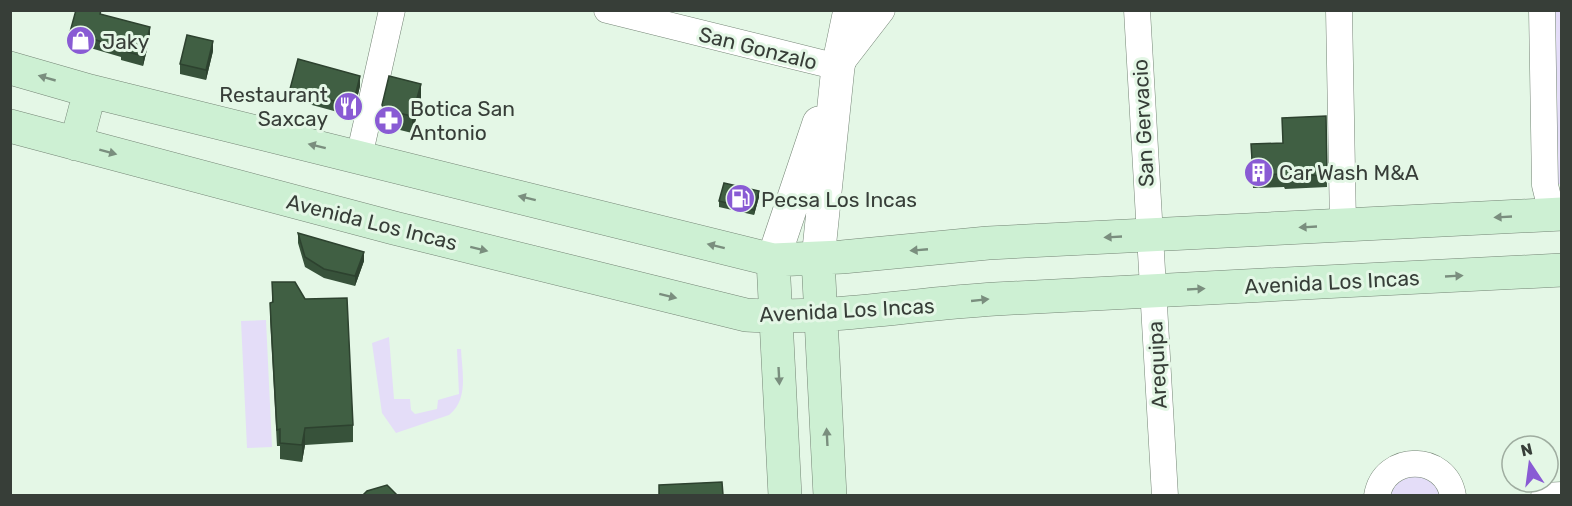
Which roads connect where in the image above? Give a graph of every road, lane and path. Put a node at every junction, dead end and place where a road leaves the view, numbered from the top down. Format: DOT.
graph roads {
  1 [pos="392,10"];
  2 [pos="607,10"];
  3 [pos="850,10"];
  4 [pos="882,10"];
  5 [pos="1137,10"];
  6 [pos="1339,10"];
  7 [pos="1542,10"];
  8 [pos="838,67"];
  9 [pos="10,68"];
  10 [pos="90,90"];
  11 [pos="10,126"];
  12 [pos="76,144"];
  13 [pos="359,157"];
  14 [pos="1559,216"];
  15 [pos="1343,225"];
  16 [pos="1150,235"];
  17 [pos="818,259"];
  18 [pos="773,260"];
  19 [pos="1562,270"];
  20 [pos="1153,291"];
  21 [pos="821,314"];
  22 [pos="776,317"];
  23 [pos="785,495"];
  24 [pos="830,495"];
  25 [pos="1165,495"];
  26 [pos="1377,495"];
  27 [pos="1453,495"];
  28 [pos="1544,495"];
  29 [pos="1562,495"];
  1 -- 13 [label="street"];
  2 -- 8 [label="street, San Gonzalo"];
  3 -- 8 [label="street"];
  4 -- 8 [label="street"];
  5 -- 16 [label="street, San Gervacio"];
  6 -- 15 [label="street"];
  7 -- 14 [label="street"];
  8 -- 17 [label="street"];
  8 -- 18 [label="street"];
  10 -- 9 [label="main road, one-way"];
  10 -- 12 [label="main road"];
  13 -- 10 [label="main road, one-way"];
  11 -- 12 [label="main road, Avenida Los Incas"];
  12 -- 22 [label="main road, Avenida Los Incas, one-way"];
  18 -- 13 [label="main road, one-way"];
  14 -- 15 [label="main road, one-way"];
  15 -- 16 [label="main road, one-way"];
  16 -- 17 [label="main road, one-way"];
  16 -- 20 [label="street, Arequipa"];
  17 -- 18 [label="main road"];
  17 -- 21 [label="main road"];
  18 -- 22 [label="main road"];
  20 -- 19 [label="main road, Avenida Los Incas, one-way"];
  21 -- 20 [label="main road, Avenida Los Incas, one-way"];
  20 -- 25 [label="street, Arequipa"];
  21 -- 22 [label="main road, Avenida Los Incas"];
  24 -- 21 [label="main road, one-way"];
  22 -- 23 [label="main road, one-way"];
  26 -- 27 [label="street"];
  28 -- 29 [label="street"];
}
